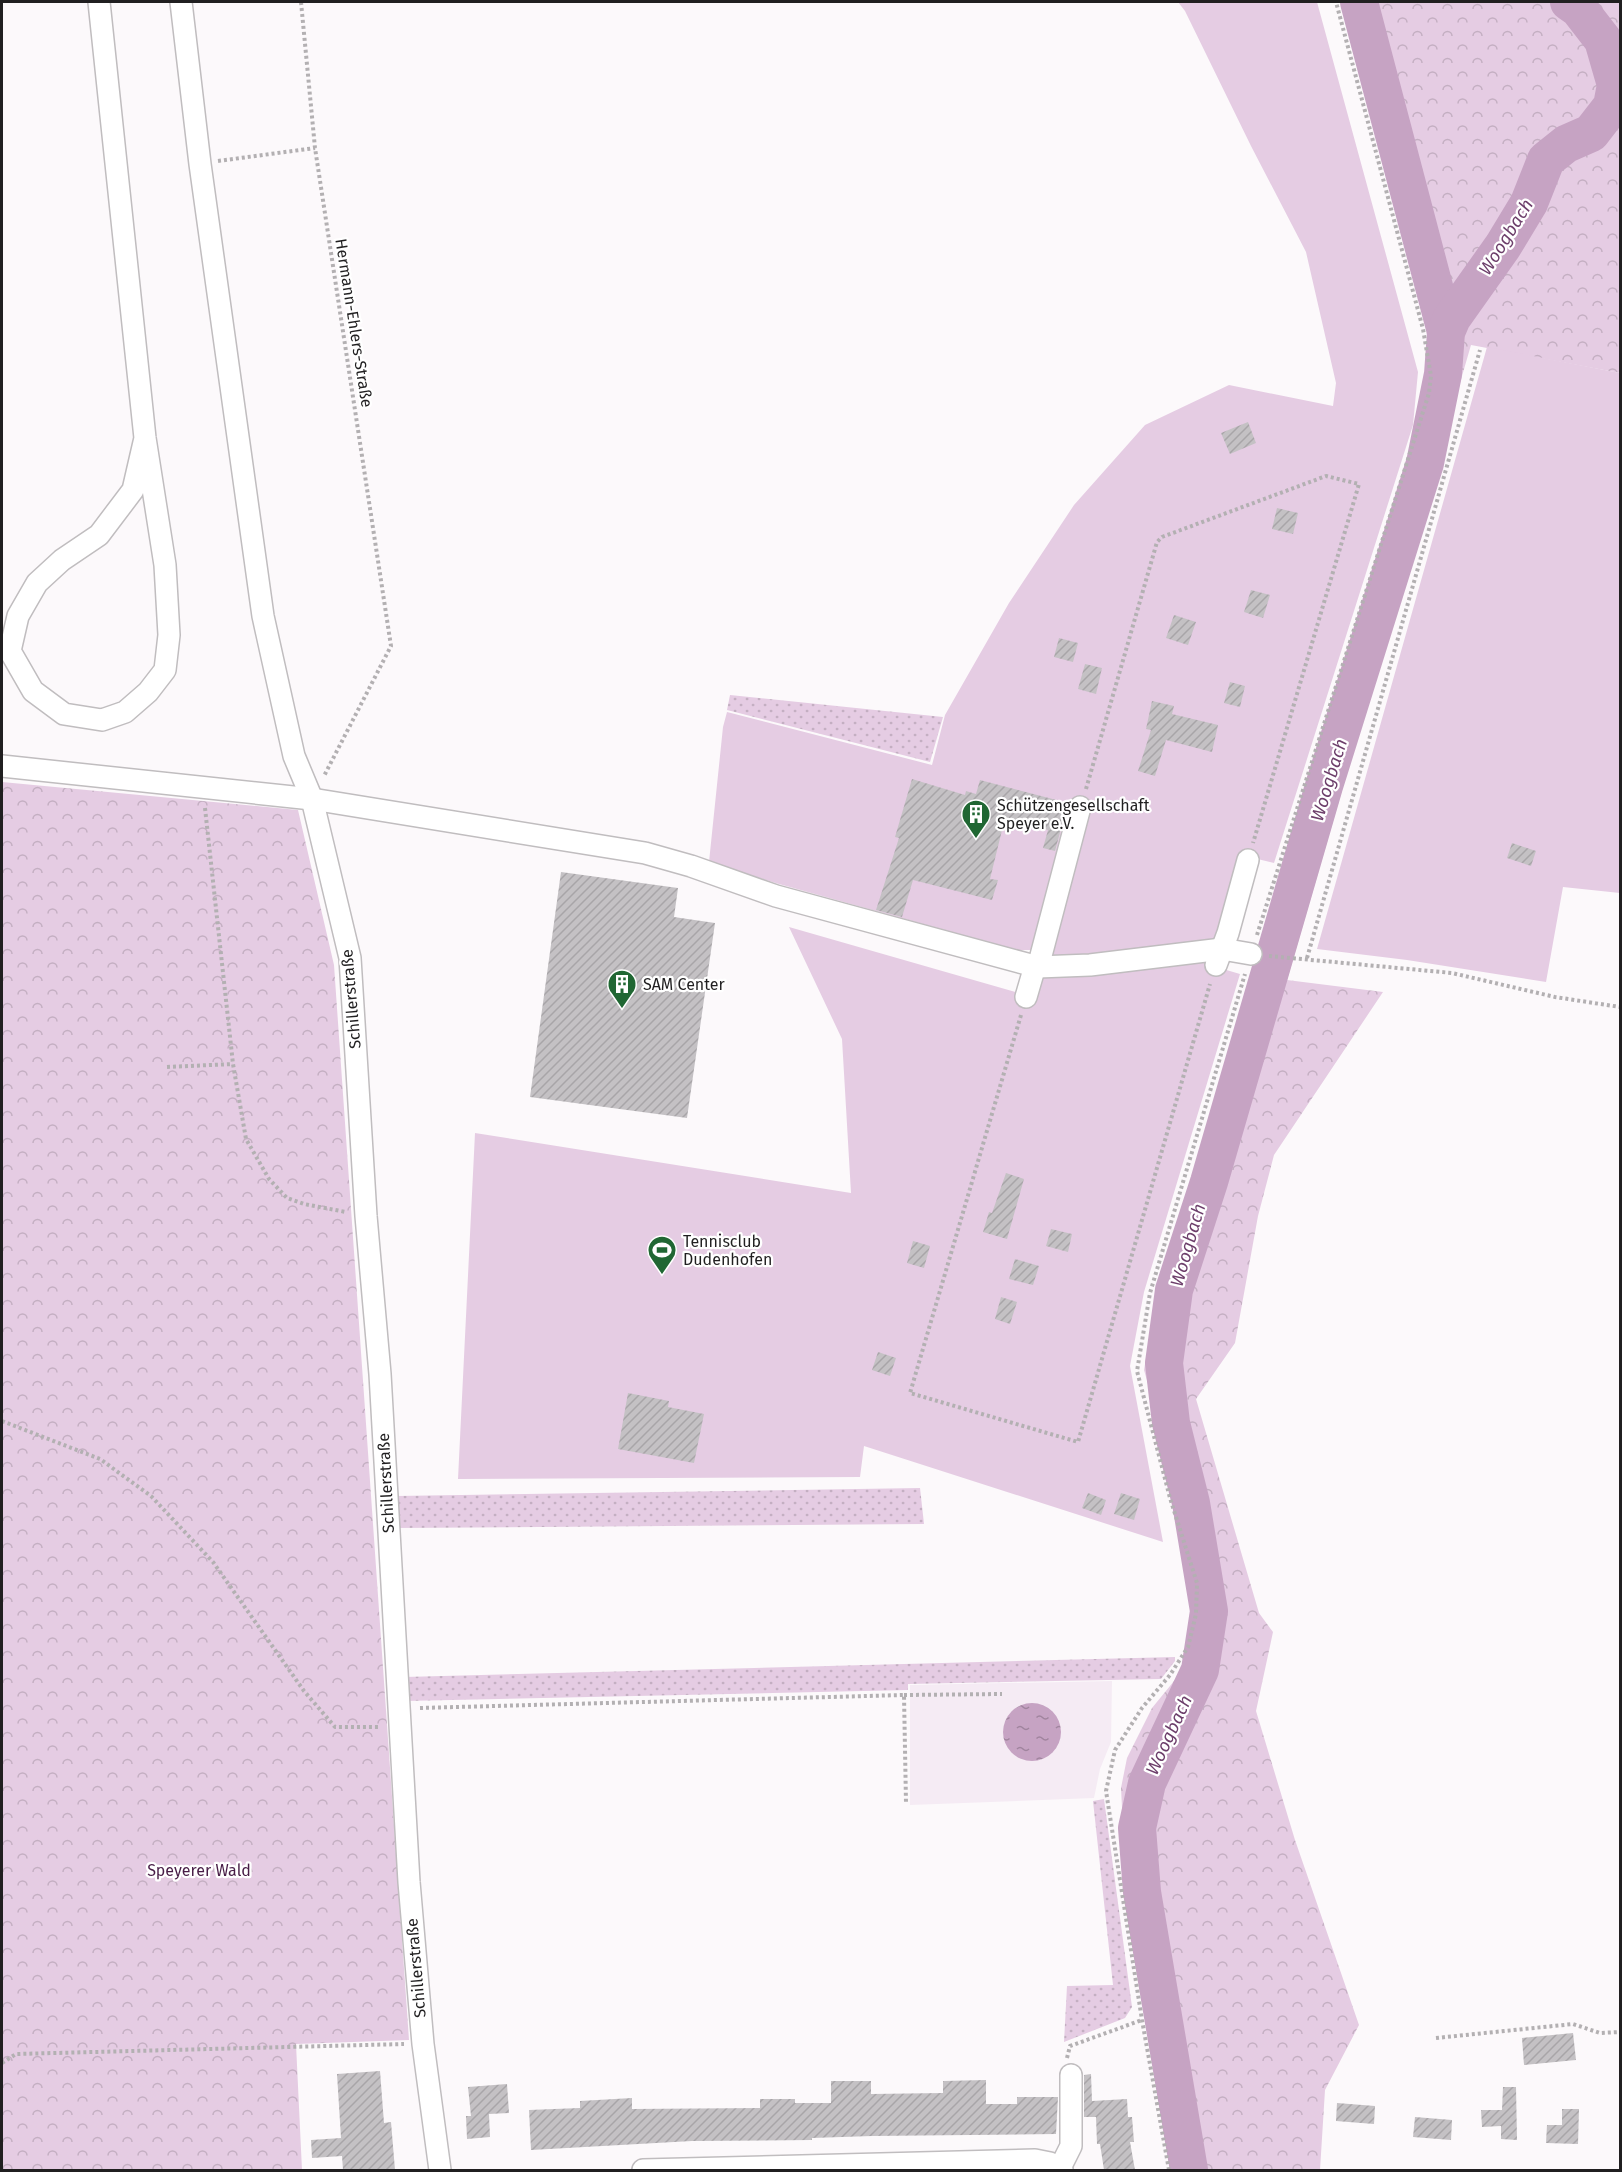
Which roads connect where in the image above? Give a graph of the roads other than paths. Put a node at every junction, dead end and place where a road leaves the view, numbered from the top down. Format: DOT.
graph roads {
  1 [pos="99,2"];
  2 [pos="180,2"];
  3 [pos="145,438"];
  4 [pos="2,766"];
  5 [pos="312,799"];
  6 [pos="1080,807"];
  7 [pos="1248,860"];
  8 [pos="1255,955"];
  9 [pos="1219,957"];
  10 [pos="1037,966"];
  11 [pos="1026,997"];
  12 [pos="1071,2075"];
  13 [pos="800,2169"];
  14 [pos="1061,2169"];
  15 [pos="440,2170"];
  16 [pos="643,2170"];
  1 -- 3 [label="street"];
  2 -- 5 [label="street, Schillerstraße"];
  3 -- 3 [label="street"];
  4 -- 5 [label="street"];
  5 -- 10 [label="street"];
  5 -- 15 [label="street, Schillerstraße"];
  6 -- 10 [label="street"];
  7 -- 9 [label="street"];
  8 -- 9 [label="street"];
  9 -- 10 [label="street"];
  10 -- 11 [label="street"];
  12 -- 14 [label="street"];
  13 -- 14 [label="street"];
  13 -- 16 [label="street"];
}
